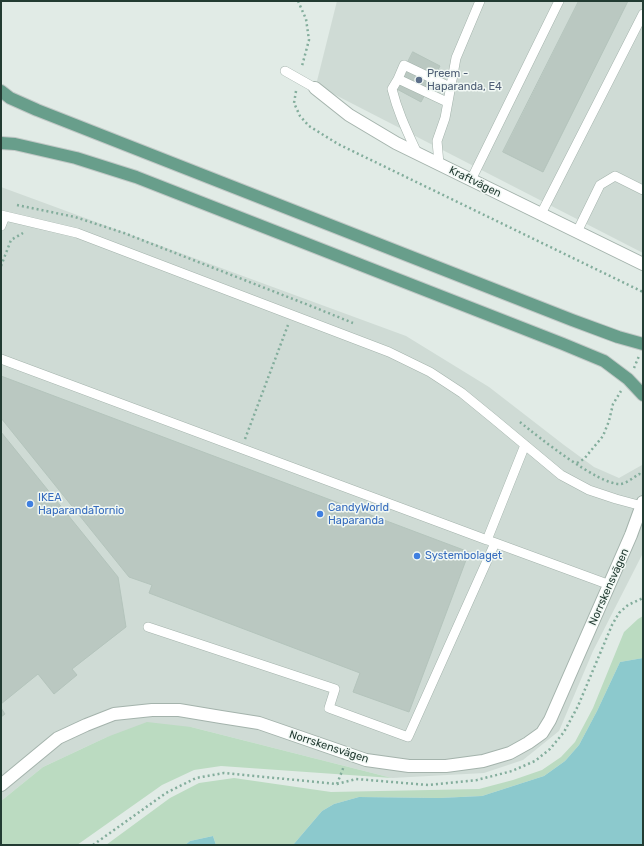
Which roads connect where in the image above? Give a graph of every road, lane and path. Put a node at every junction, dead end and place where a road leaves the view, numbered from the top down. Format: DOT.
graph roads {
  1 [pos="298,1"];
  2 [pos="480,1"];
  3 [pos="559,1"];
  4 [pos="643,14"];
  5 [pos="285,71"];
  6 [pos="299,79"];
  7 [pos="398,79"];
  8 [pos="450,87"];
  9 [pos="315,88"];
  10 [pos="1,90"];
  11 [pos="447,102"];
  12 [pos="1,143"];
  13 [pos="417,153"];
  14 [pos="439,164"];
  15 [pos="470,180"];
  16 [pos="643,190"];
  17 [pos="29,207"];
  18 [pos="541,214"];
  19 [pos="3,215"];
  20 [pos="26,221"];
  21 [pos="1,226"];
  22 [pos="577,232"];
  23 [pos="643,264"];
  24 [pos="1,266"];
  25 [pos="643,292"];
  26 [pos="291,315"];
  27 [pos="642,349"];
  28 [pos="1,359"];
  29 [pos="628,379"];
  30 [pos="643,395"];
  31 [pos="525,445"];
  32 [pos="241,448"];
  33 [pos="643,475"];
  34 [pos="642,504"];
  35 [pos="491,541"];
  36 [pos="610,584"];
  37 [pos="148,627"];
  38 [pos="347,754"];
  39 [pos="337,784"];
  40 [pos="1,785"];
  1 -- 6 [label="path"];
  2 -- 8 [label="lane"];
  3 -- 15 [label="lane"];
  4 -- 18 [label="lane"];
  5 -- 6 [label="lane"];
  6 -- 9 [label="lane"];
  6 -- 25 [label="path"];
  7 -- 8 [label="lane"];
  7 -- 11 [label="lane"];
  7 -- 13 [label="lane"];
  8 -- 11 [label="lane"];
  9 -- 13 [label="street, Kraftvägen"];
  10 -- 27 [label="main road"];
  11 -- 14 [label="lane"];
  12 -- 29 [label="main road"];
  13 -- 14 [label="street, Kraftvägen"];
  14 -- 15 [label="street, Kraftvägen"];
  15 -- 18 [label="street, Kraftvägen"];
  16 -- 22 [label="lane"];
  17 -- 20 [label="path"];
  18 -- 22 [label="street, Kraftvägen"];
  19 -- 20 [label="lane"];
  19 -- 21 [label="lane"];
  20 -- 24 [label="path"];
  20 -- 26 [label="lane"];
  22 -- 23 [label="street, Kraftvägen"];
  26 -- 31 [label="lane"];
  26 -- 32 [label="path"];
  27 -- 29 [label="path"];
  28 -- 32 [label="lane"];
  29 -- 30 [label="main road"];
  29 -- 33 [label="path"];
  31 -- 34 [label="lane"];
  31 -- 35 [label="lane"];
  32 -- 35 [label="lane"];
  34 -- 36 [label="street, Norrskensvägen"];
  35 -- 36 [label="lane"];
  35 -- 37 [label="lane"];
  36 -- 38 [label="street, Norrskensvägen"];
  38 -- 39 [label="path"];
  38 -- 40 [label="street, Norrskensvägen"];
}
